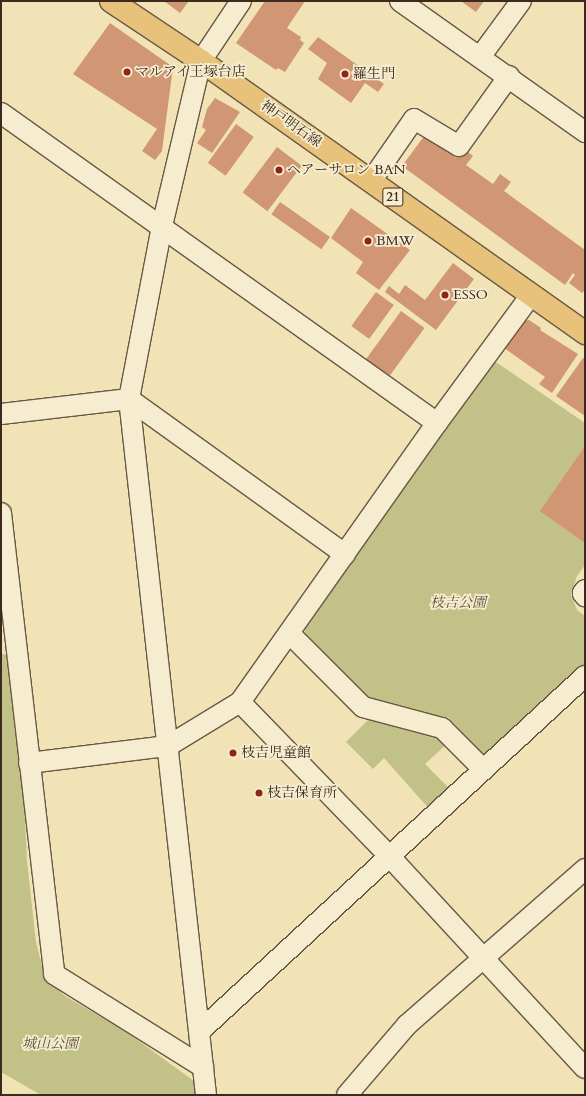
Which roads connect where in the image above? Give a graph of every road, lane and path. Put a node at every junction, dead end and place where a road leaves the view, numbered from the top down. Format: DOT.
graph roads {
  1 [pos="111,1"];
  2 [pos="241,1"];
  3 [pos="400,1"];
  4 [pos="521,1"];
  5 [pos="480,57"];
  6 [pos="202,60"];
  7 [pos="509,76"];
  8 [pos="1,113"];
  9 [pos="585,132"];
  10 [pos="371,181"];
  11 [pos="162,226"];
  12 [pos="531,295"];
  13 [pos="585,334"];
  14 [pos="129,399"];
  15 [pos="1,414"];
  16 [pos="437,423"];
  17 [pos="1,513"];
  18 [pos="345,554"];
  19 [pos="585,590"];
  20 [pos="585,596"];
  21 [pos="290,634"];
  22 [pos="585,676"];
  23 [pos="240,702"];
  24 [pos="168,746"];
  25 [pos="29,763"];
  26 [pos="484,770"];
  27 [pos="390,857"];
  28 [pos="585,869"];
  29 [pos="484,958"];
  30 [pos="200,1031"];
  31 [pos="203,1066"];
  32 [pos="585,1068"];
  33 [pos="206,1095"];
  34 [pos="347,1095"];
  1 -- 6 [label="main road, 神戸明石線 / 21"];
  2 -- 6 [label="street"];
  3 -- 5 [label="street"];
  4 -- 5 [label="street"];
  5 -- 7 [label="street"];
  6 -- 10 [label="main road, 神戸明石線 / 21"];
  6 -- 11 [label="street"];
  7 -- 9 [label="street"];
  7 -- 10 [label="street"];
  8 -- 11 [label="street"];
  10 -- 12 [label="main road, 神戸明石線 / 21"];
  11 -- 14 [label="street"];
  11 -- 16 [label="street"];
  12 -- 13 [label="main road, 神戸明石線 / 21"];
  12 -- 16 [label="street"];
  14 -- 15 [label="street"];
  14 -- 18 [label="street"];
  14 -- 24 [label="street"];
  16 -- 18 [label="street"];
  17 -- 25 [label="street"];
  18 -- 21 [label="street"];
  19 -- 20 [label="street"];
  21 -- 23 [label="street"];
  21 -- 26 [label="street"];
  22 -- 26 [label="street"];
  23 -- 24 [label="street"];
  23 -- 27 [label="street"];
  24 -- 25 [label="street"];
  24 -- 30 [label="street"];
  25 -- 31 [label="street"];
  26 -- 27 [label="street"];
  27 -- 29 [label="street"];
  27 -- 30 [label="street"];
  28 -- 29 [label="street"];
  29 -- 32 [label="street"];
  29 -- 34 [label="street"];
  30 -- 31 [label="street"];
  31 -- 33 [label="street"];
}
